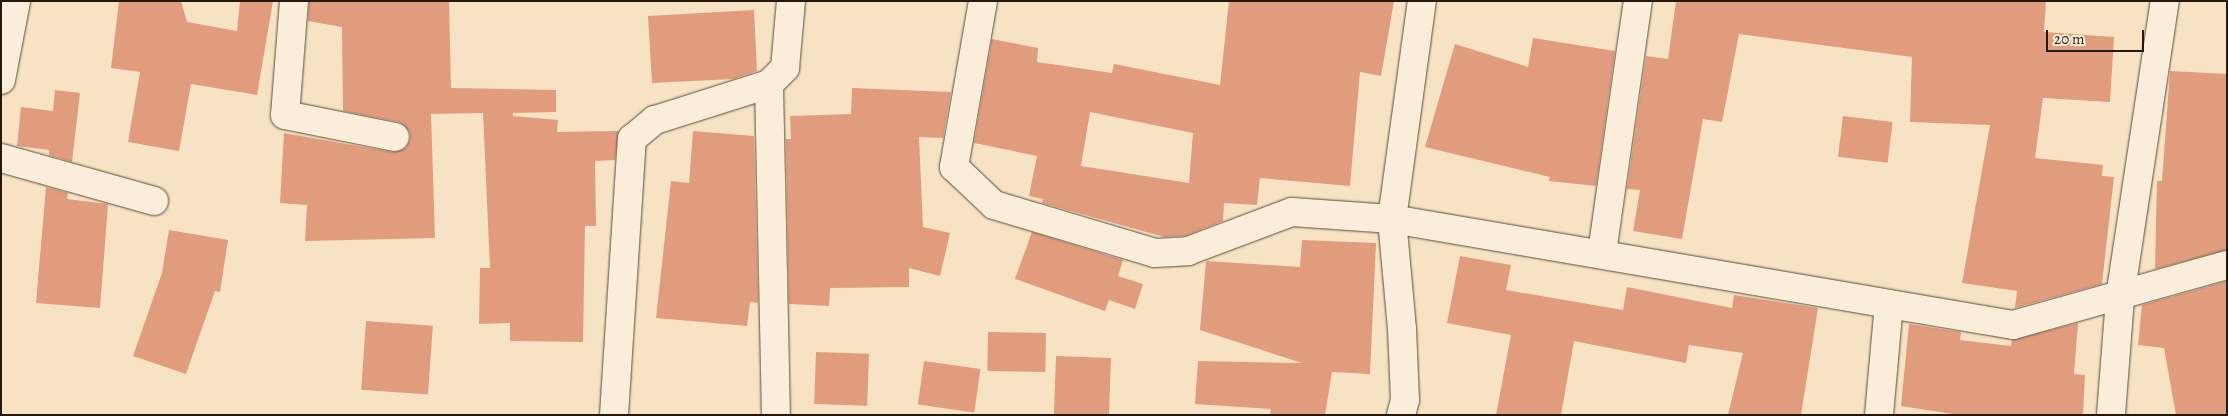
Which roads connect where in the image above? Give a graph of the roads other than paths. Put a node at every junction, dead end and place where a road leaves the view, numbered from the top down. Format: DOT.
graph roads {
  1 [pos="16,1"];
  2 [pos="294,1"];
  3 [pos="791,1"];
  4 [pos="983,1"];
  5 [pos="1422,1"];
  6 [pos="1638,1"];
  7 [pos="2166,1"];
  8 [pos="1,80"];
  9 [pos="769,84"];
  10 [pos="395,137"];
  11 [pos="1,158"];
  12 [pos="154,201"];
  13 [pos="1392,219"];
  14 [pos="1602,253"];
  15 [pos="2227,265"];
  16 [pos="2120,297"];
  17 [pos="1889,304"];
  18 [pos="614,415"];
  19 [pos="776,415"];
  20 [pos="1401,415"];
  21 [pos="1879,415"];
  22 [pos="2111,415"];
  1 -- 8 [label="street"];
  2 -- 10 [label="street"];
  3 -- 9 [label="street"];
  4 -- 13 [label="street"];
  5 -- 13 [label="street"];
  6 -- 14 [label="street"];
  7 -- 16 [label="street"];
  9 -- 18 [label="street"];
  9 -- 19 [label="street"];
  11 -- 12 [label="street"];
  13 -- 14 [label="street"];
  13 -- 20 [label="street"];
  14 -- 17 [label="street"];
  15 -- 16 [label="street"];
  16 -- 17 [label="street"];
  16 -- 22 [label="street"];
  17 -- 21 [label="street"];
}
